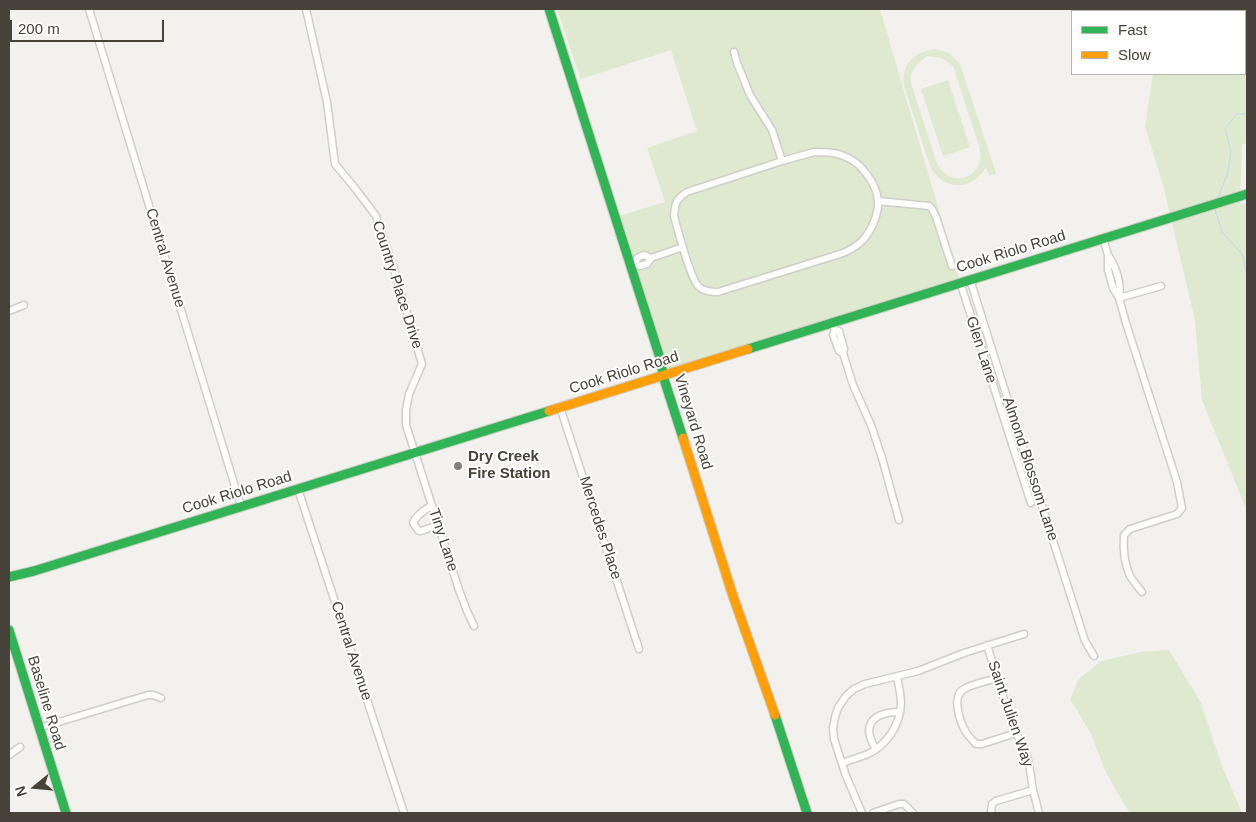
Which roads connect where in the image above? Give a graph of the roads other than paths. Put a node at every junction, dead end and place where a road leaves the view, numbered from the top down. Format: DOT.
graph roads {
  1 [pos="90,9"];
  2 [pos="306,9"];
  3 [pos="549,9"];
  4 [pos="734,52"];
  5 [pos="782,161"];
  6 [pos="1247,194"];
  7 [pos="878,201"];
  8 [pos="1103,238"];
  9 [pos="684,247"];
  10 [pos="633,264"];
  11 [pos="952,266"];
  12 [pos="970,280"];
  13 [pos="960,282"];
  14 [pos="1161,286"];
  15 [pos="1119,298"];
  16 [pos="24,306"];
  17 [pos="9,311"];
  18 [pos="834,326"];
  19 [pos="664,375"];
  20 [pos="560,407"];
  21 [pos="415,452"];
  22 [pos="298,489"];
  23 [pos="1031,503"];
  24 [pos="241,506"];
  25 [pos="432,506"];
  26 [pos="899,520"];
  27 [pos="438,524"];
  28 [pos="9,577"];
  29 [pos="1142,592"];
  30 [pos="474,626"];
  31 [pos="9,630"];
  32 [pos="1024,634"];
  33 [pos="987,645"];
  34 [pos="639,649"];
  35 [pos="1094,656"];
  36 [pos="897,677"];
  37 [pos="998,678"];
  38 [pos="161,698"];
  39 [pos="900,712"];
  40 [pos="39,728"];
  41 [pos="1016,733"];
  42 [pos="20,747"];
  43 [pos="876,749"];
  44 [pos="9,755"];
  45 [pos="842,762"];
  46 [pos="1033,790"];
  47 [pos="66,813"];
  48 [pos="404,813"];
  49 [pos="807,813"];
  50 [pos="862,813"];
  51 [pos="873,813"];
  52 [pos="912,813"];
  53 [pos="991,813"];
  54 [pos="1039,813"];
  1 -- 24 [label="street, Central Avenue"];
  2 -- 21 [label="street, Country Place Drive"];
  3 -- 10 [label="street, Vineyard Road"];
  4 -- 5 [label="street"];
  5 -- 7 [label="street"];
  5 -- 9 [label="street"];
  6 -- 8 [label="street, Cook Riolo Road"];
  7 -- 9 [label="street"];
  7 -- 11 [label="street"];
  8 -- 12 [label="street, Cook Riolo Road"];
  8 -- 15 [label="street"];
  9 -- 10 [label="street"];
  10 -- 19 [label="street, Vineyard Road"];
  12 -- 13 [label="street, Cook Riolo Road"];
  12 -- 35 [label="street, Almond Blossom Lane"];
  13 -- 18 [label="street, Cook Riolo Road"];
  13 -- 23 [label="street, Glen Lane"];
  14 -- 15 [label="street"];
  15 -- 29 [label="street"];
  16 -- 17 [label="street"];
  18 -- 19 [label="street, Cook Riolo Road"];
  18 -- 26 [label="street"];
  19 -- 20 [label="street, Cook Riolo Road"];
  19 -- 49 [label="street, Vineyard Road"];
  20 -- 21 [label="street, Cook Riolo Road"];
  20 -- 34 [label="street, Mercedes Place"];
  21 -- 22 [label="street, Cook Riolo Road"];
  21 -- 25 [label="street, Tiny Lane"];
  22 -- 24 [label="street, Cook Riolo Road"];
  22 -- 48 [label="street, Central Avenue"];
  24 -- 28 [label="street, Cook Riolo Road"];
  25 -- 27 [label="street, Tiny Lane"];
  25 -- 27 [label="street"];
  27 -- 30 [label="street, Tiny Lane"];
  31 -- 40 [label="street, Baseline Road"];
  32 -- 33 [label="street"];
  33 -- 36 [label="street"];
  33 -- 37 [label="street, Saint Julien Way"];
  36 -- 39 [label="street"];
  36 -- 45 [label="street"];
  37 -- 41 [label="street, Saint Julien Way"];
  37 -- 41 [label="street"];
  38 -- 40 [label="street"];
  39 -- 43 [label="street"];
  39 -- 43 [label="street"];
  40 -- 47 [label="street, Baseline Road"];
  41 -- 46 [label="street, Saint Julien Way"];
  42 -- 44 [label="street"];
  43 -- 45 [label="street"];
  45 -- 50 [label="street"];
  46 -- 53 [label="street"];
  46 -- 54 [label="street, Saint Julien Way"];
  51 -- 52 [label="street"];
}
